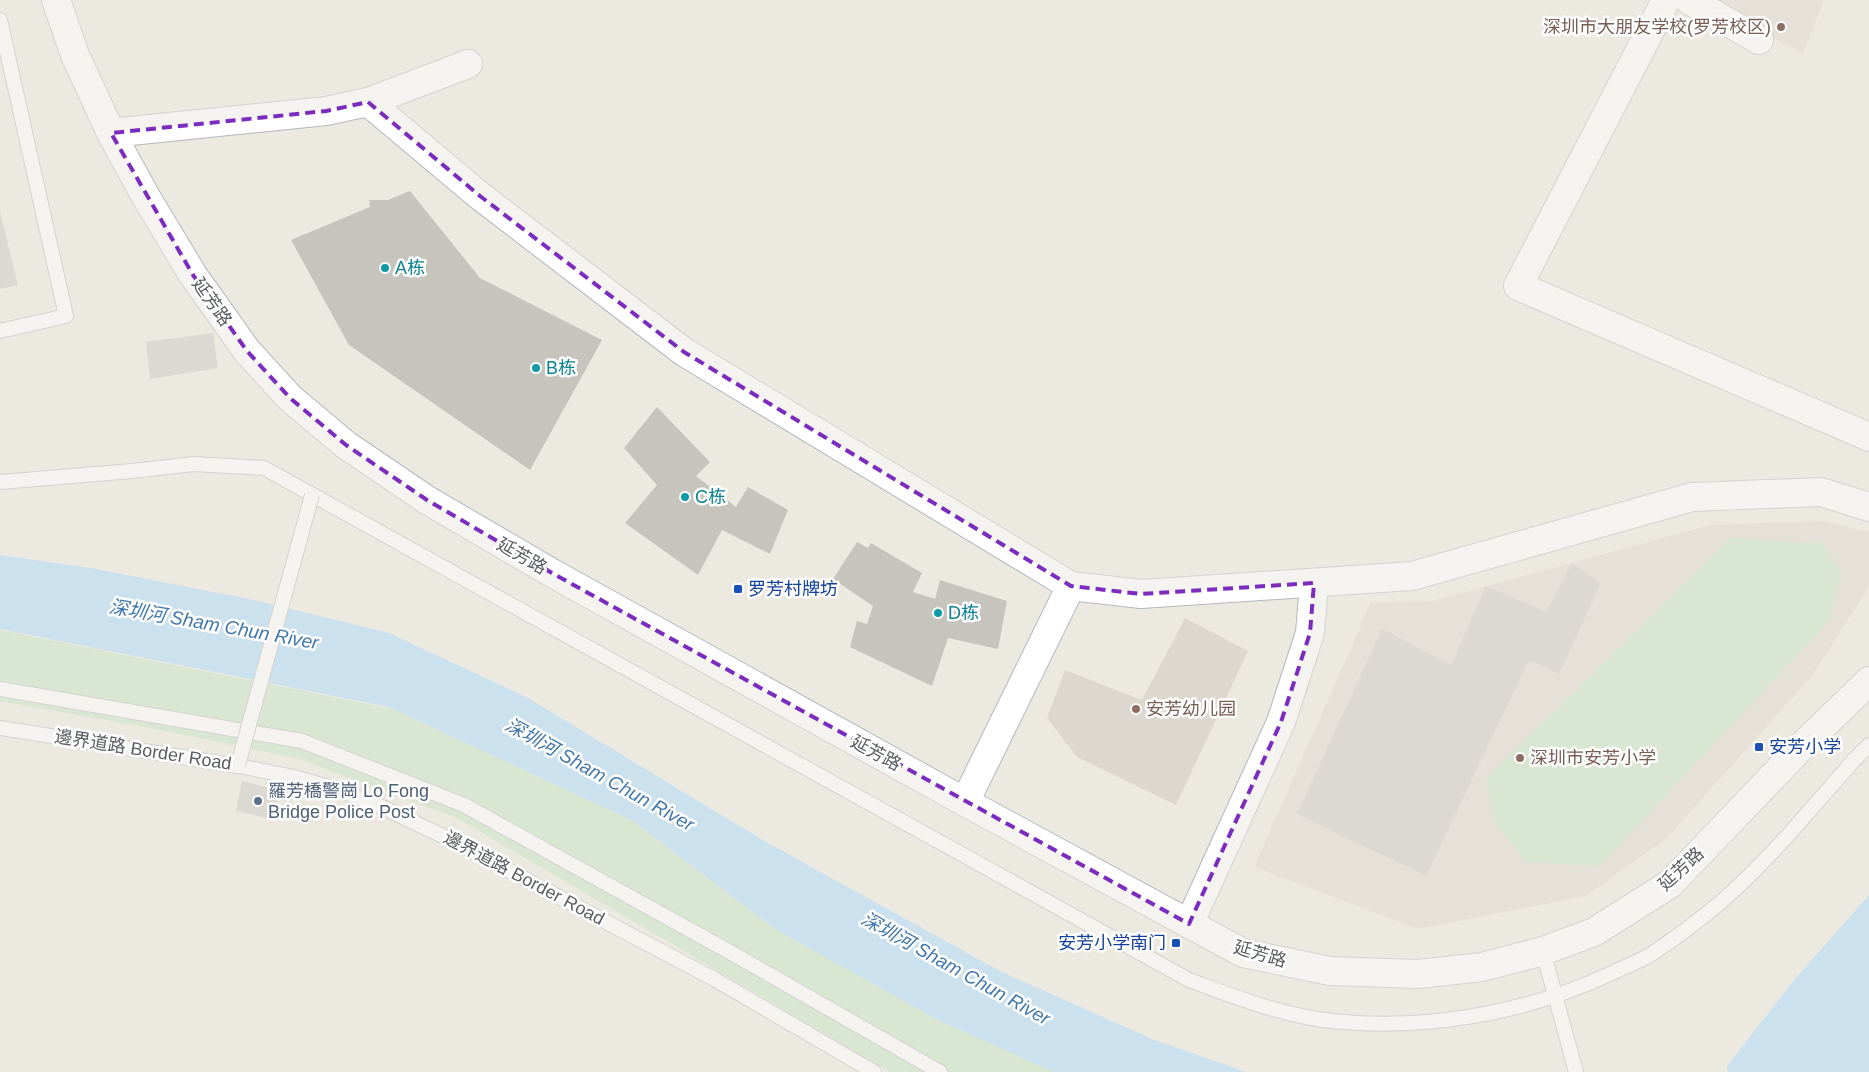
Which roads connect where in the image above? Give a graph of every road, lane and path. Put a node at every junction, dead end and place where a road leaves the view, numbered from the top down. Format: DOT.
graph roads {
  1 [pos="56,0"];
  2 [pos="1666,0"];
  3 [pos="1689,0"];
  4 [pos="0,20"];
  5 [pos="1758,40"];
  6 [pos="468,64"];
  7 [pos="368,102"];
  8 [pos="111,133"];
  9 [pos="0,331"];
  10 [pos="1869,437"];
  11 [pos="0,482"];
  12 [pos="312,496"];
  13 [pos="1869,506"];
  14 [pos="1314,583"];
  15 [pos="1071,586"];
  16 [pos="1869,681"];
  17 [pos="0,690"];
  18 [pos="0,728"];
  19 [pos="1869,745"];
  20 [pos="238,765"];
  21 [pos="965,802"];
  22 [pos="1189,924"];
  23 [pos="1543,951"];
  24 [pos="1554,996"];
  25 [pos="874,1072"];
  26 [pos="940,1072"];
  27 [pos="1576,1072"];
  1 -- 8 [label="street, 延芳路"];
  2 -- 10 [label="street"];
  3 -- 5 [label="street"];
  4 -- 9 [label="lane"];
  6 -- 7 [label="street"];
  7 -- 8 [label="street"];
  7 -- 15 [label="street"];
  8 -- 21 [label="street, 延芳路"];
  11 -- 12 [label="lane"];
  12 -- 20 [label="lane, bridge"];
  12 -- 24 [label="lane"];
  13 -- 14 [label="street"];
  14 -- 15 [label="street"];
  14 -- 22 [label="street"];
  15 -- 21 [label="street"];
  16 -- 23 [label="street, 延芳路"];
  17 -- 26 [label="lane"];
  18 -- 20 [label="lane, 邊界道路 Border Road"];
  19 -- 24 [label="lane"];
  20 -- 25 [label="lane, 邊界道路 Border Road"];
  21 -- 22 [label="street, 延芳路"];
  22 -- 23 [label="street, 延芳路"];
  23 -- 24 [label="lane"];
  24 -- 27 [label="lane"];
}
